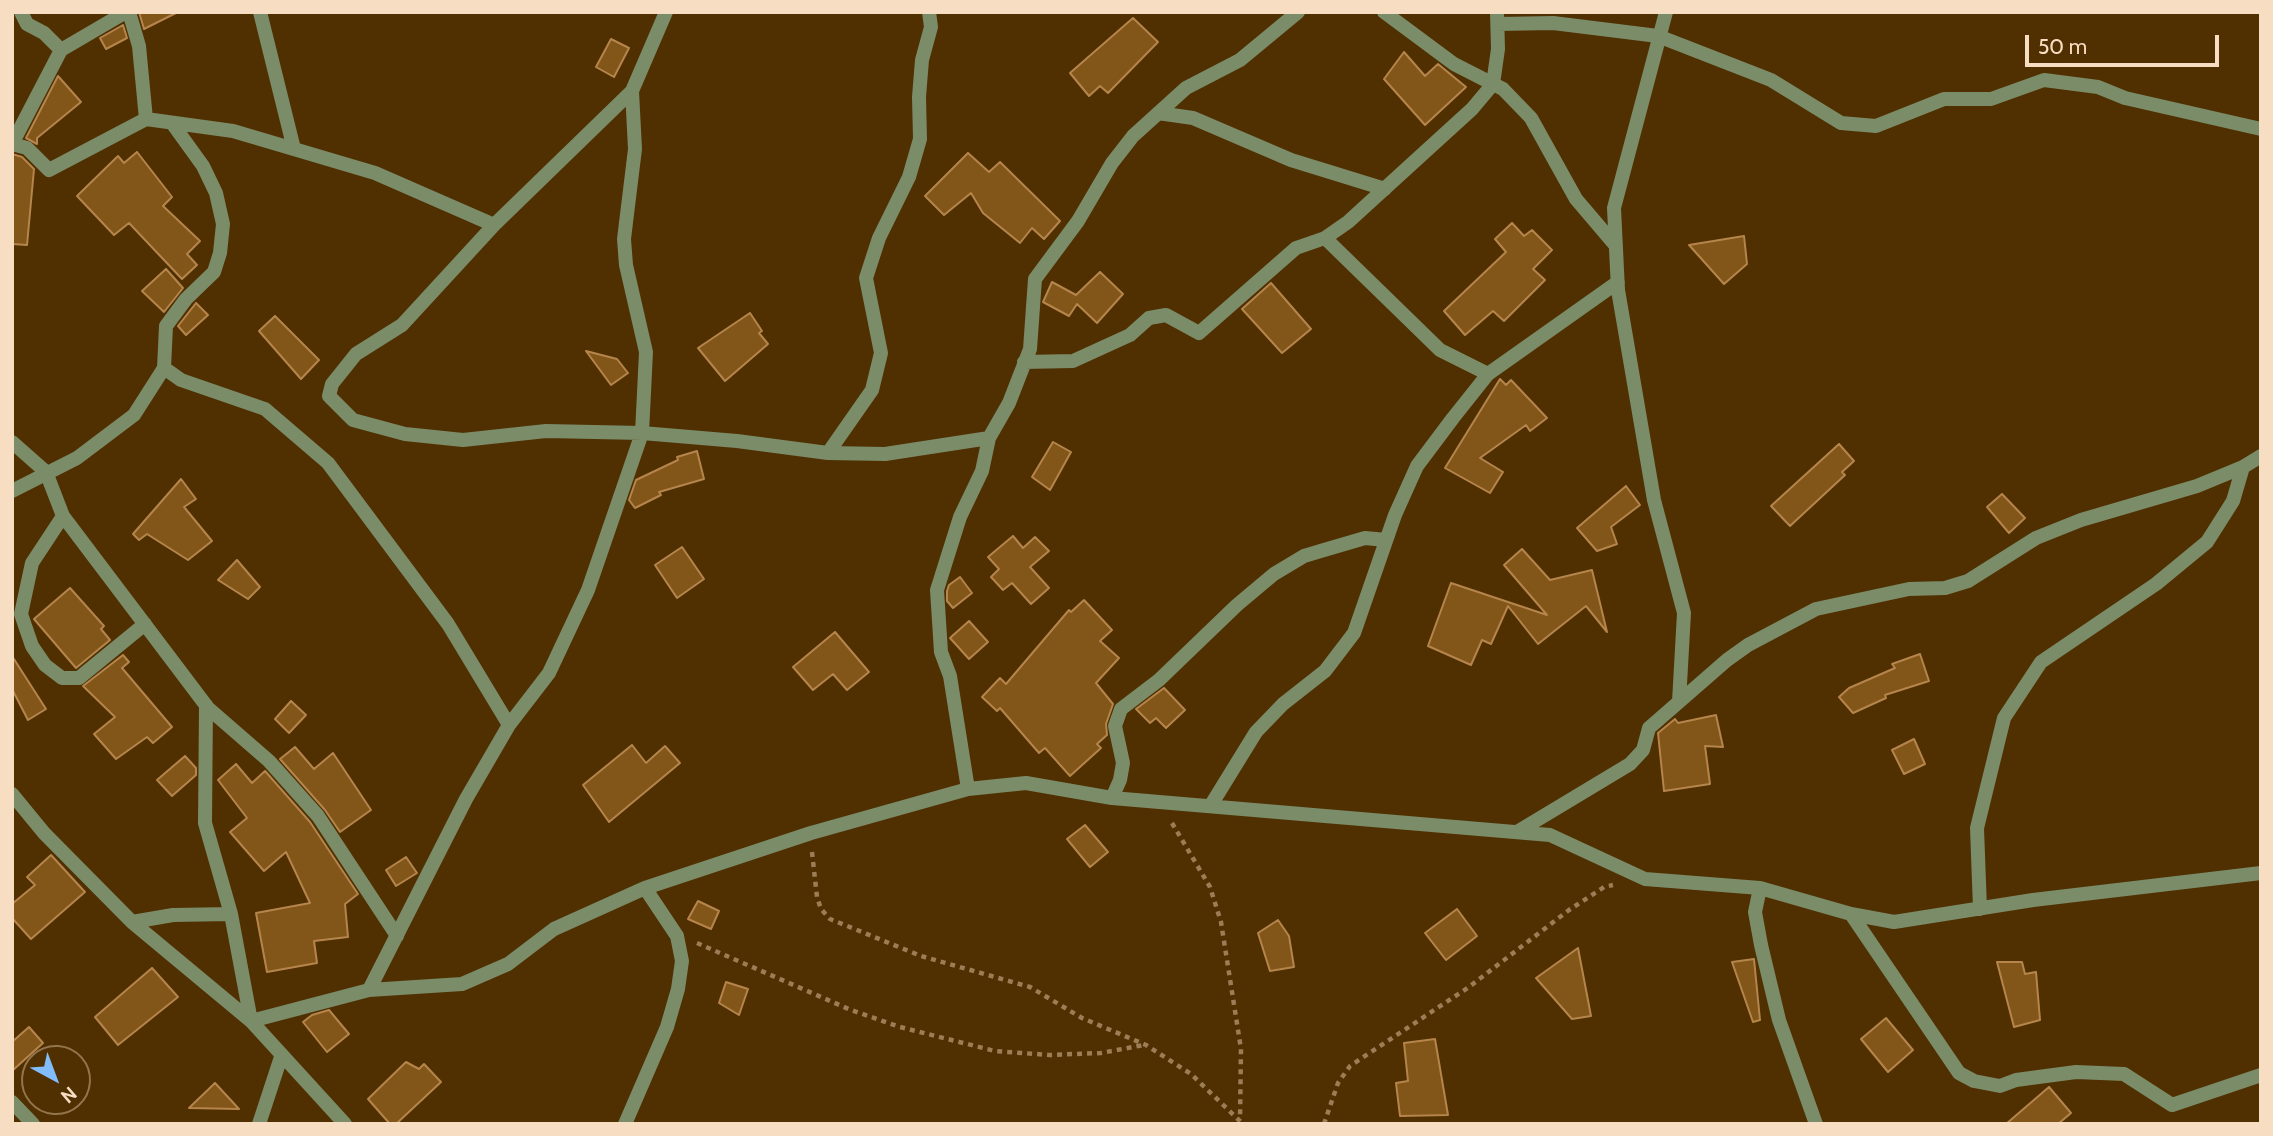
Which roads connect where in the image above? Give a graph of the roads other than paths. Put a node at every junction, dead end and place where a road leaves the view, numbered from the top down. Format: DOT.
graph roads {
  1 [pos="128,12"];
  2 [pos="260,12"];
  3 [pos="666,12"];
  4 [pos="929,12"];
  5 [pos="1297,12"];
  6 [pos="1384,12"];
  7 [pos="1666,12"];
  8 [pos="24,18"];
  9 [pos="1498,18"];
  10 [pos="12,30"];
  11 [pos="1658,36"];
  12 [pos="61,50"];
  13 [pos="1493,84"];
  14 [pos="632,91"];
  15 [pos="1158,113"];
  16 [pos="146,119"];
  17 [pos="172,123"];
  18 [pos="2261,129"];
  19 [pos="12,144"];
  20 [pos="294,149"];
  21 [pos="1385,188"];
  22 [pos="494,225"];
  23 [pos="1325,238"];
  24 [pos="1616,246"];
  25 [pos="1618,282"];
  26 [pos="1024,362"];
  27 [pos="164,368"];
  28 [pos="1488,374"];
  29 [pos="642,433"];
  30 [pos="989,438"];
  31 [pos="12,442"];
  32 [pos="828,453"];
  33 [pos="2261,456"];
  34 [pos="2243,467"];
  35 [pos="46,472"];
  36 [pos="12,491"];
  37 [pos="64,516"];
  38 [pos="1386,540"];
  39 [pos="145,624"];
  40 [pos="1679,702"];
  41 [pos="206,705"];
  42 [pos="509,725"];
  43 [pos="968,789"];
  44 [pos="12,794"];
  45 [pos="1112,798"];
  46 [pos="1211,805"];
  47 [pos="1517,832"];
  48 [pos="2261,873"];
  49 [pos="645,888"];
  50 [pos="1760,888"];
  51 [pos="1980,909"];
  52 [pos="231,914"];
  53 [pos="1851,914"];
  54 [pos="132,922"];
  55 [pos="397,936"];
  56 [pos="369,990"];
  57 [pos="251,1021"];
  58 [pos="281,1057"];
  59 [pos="2261,1075"];
  60 [pos="12,1102"];
  61 [pos="33,1124"];
  62 [pos="259,1124"];
  63 [pos="345,1124"];
  64 [pos="625,1124"];
  65 [pos="1816,1124"];
  1 -- 12 [label="street"];
  1 -- 16 [label="street"];
  2 -- 20 [label="street"];
  3 -- 14 [label="street"];
  4 -- 32 [label="street"];
  5 -- 15 [label="street"];
  6 -- 13 [label="street"];
  7 -- 11 [label="street"];
  8 -- 10 [label="street"];
  8 -- 12 [label="street"];
  9 -- 11 [label="street"];
  9 -- 13 [label="street"];
  11 -- 18 [label="street"];
  11 -- 24 [label="street"];
  12 -- 19 [label="street"];
  13 -- 21 [label="street"];
  13 -- 24 [label="street"];
  14 -- 22 [label="street"];
  14 -- 29 [label="street"];
  15 -- 21 [label="street"];
  15 -- 26 [label="street"];
  16 -- 17 [label="street"];
  16 -- 19 [label="street"];
  17 -- 20 [label="street"];
  17 -- 27 [label="street"];
  20 -- 22 [label="street"];
  21 -- 23 [label="street"];
  22 -- 29 [label="street"];
  23 -- 26 [label="street"];
  23 -- 28 [label="street"];
  24 -- 25 [label="street"];
  25 -- 28 [label="street"];
  25 -- 40 [label="street"];
  26 -- 30 [label="street"];
  27 -- 35 [label="street"];
  27 -- 42 [label="street"];
  28 -- 38 [label="street"];
  29 -- 32 [label="street"];
  29 -- 42 [label="street"];
  30 -- 32 [label="street"];
  30 -- 43 [label="street"];
  31 -- 35 [label="street"];
  33 -- 34 [label="street"];
  34 -- 40 [label="street"];
  34 -- 51 [label="street"];
  35 -- 36 [label="street"];
  35 -- 37 [label="street"];
  37 -- 39 [label="street"];
  37 -- 39 [label="street"];
  38 -- 45 [label="street"];
  38 -- 46 [label="street"];
  39 -- 41 [label="street"];
  40 -- 47 [label="street"];
  41 -- 52 [label="street"];
  41 -- 55 [label="street"];
  42 -- 55 [label="street"];
  43 -- 45 [label="street"];
  43 -- 49 [label="street"];
  44 -- 54 [label="street"];
  45 -- 46 [label="street"];
  46 -- 47 [label="street"];
  47 -- 50 [label="street"];
  48 -- 51 [label="street"];
  49 -- 56 [label="street"];
  49 -- 64 [label="street"];
  50 -- 53 [label="street"];
  50 -- 65 [label="street"];
  51 -- 53 [label="street"];
  52 -- 54 [label="street"];
  52 -- 57 [label="street"];
  53 -- 59 [label="street"];
  54 -- 57 [label="street"];
  55 -- 56 [label="street"];
  56 -- 57 [label="street"];
  57 -- 58 [label="street"];
  58 -- 62 [label="street"];
  58 -- 63 [label="street"];
  60 -- 61 [label="street"];
}
